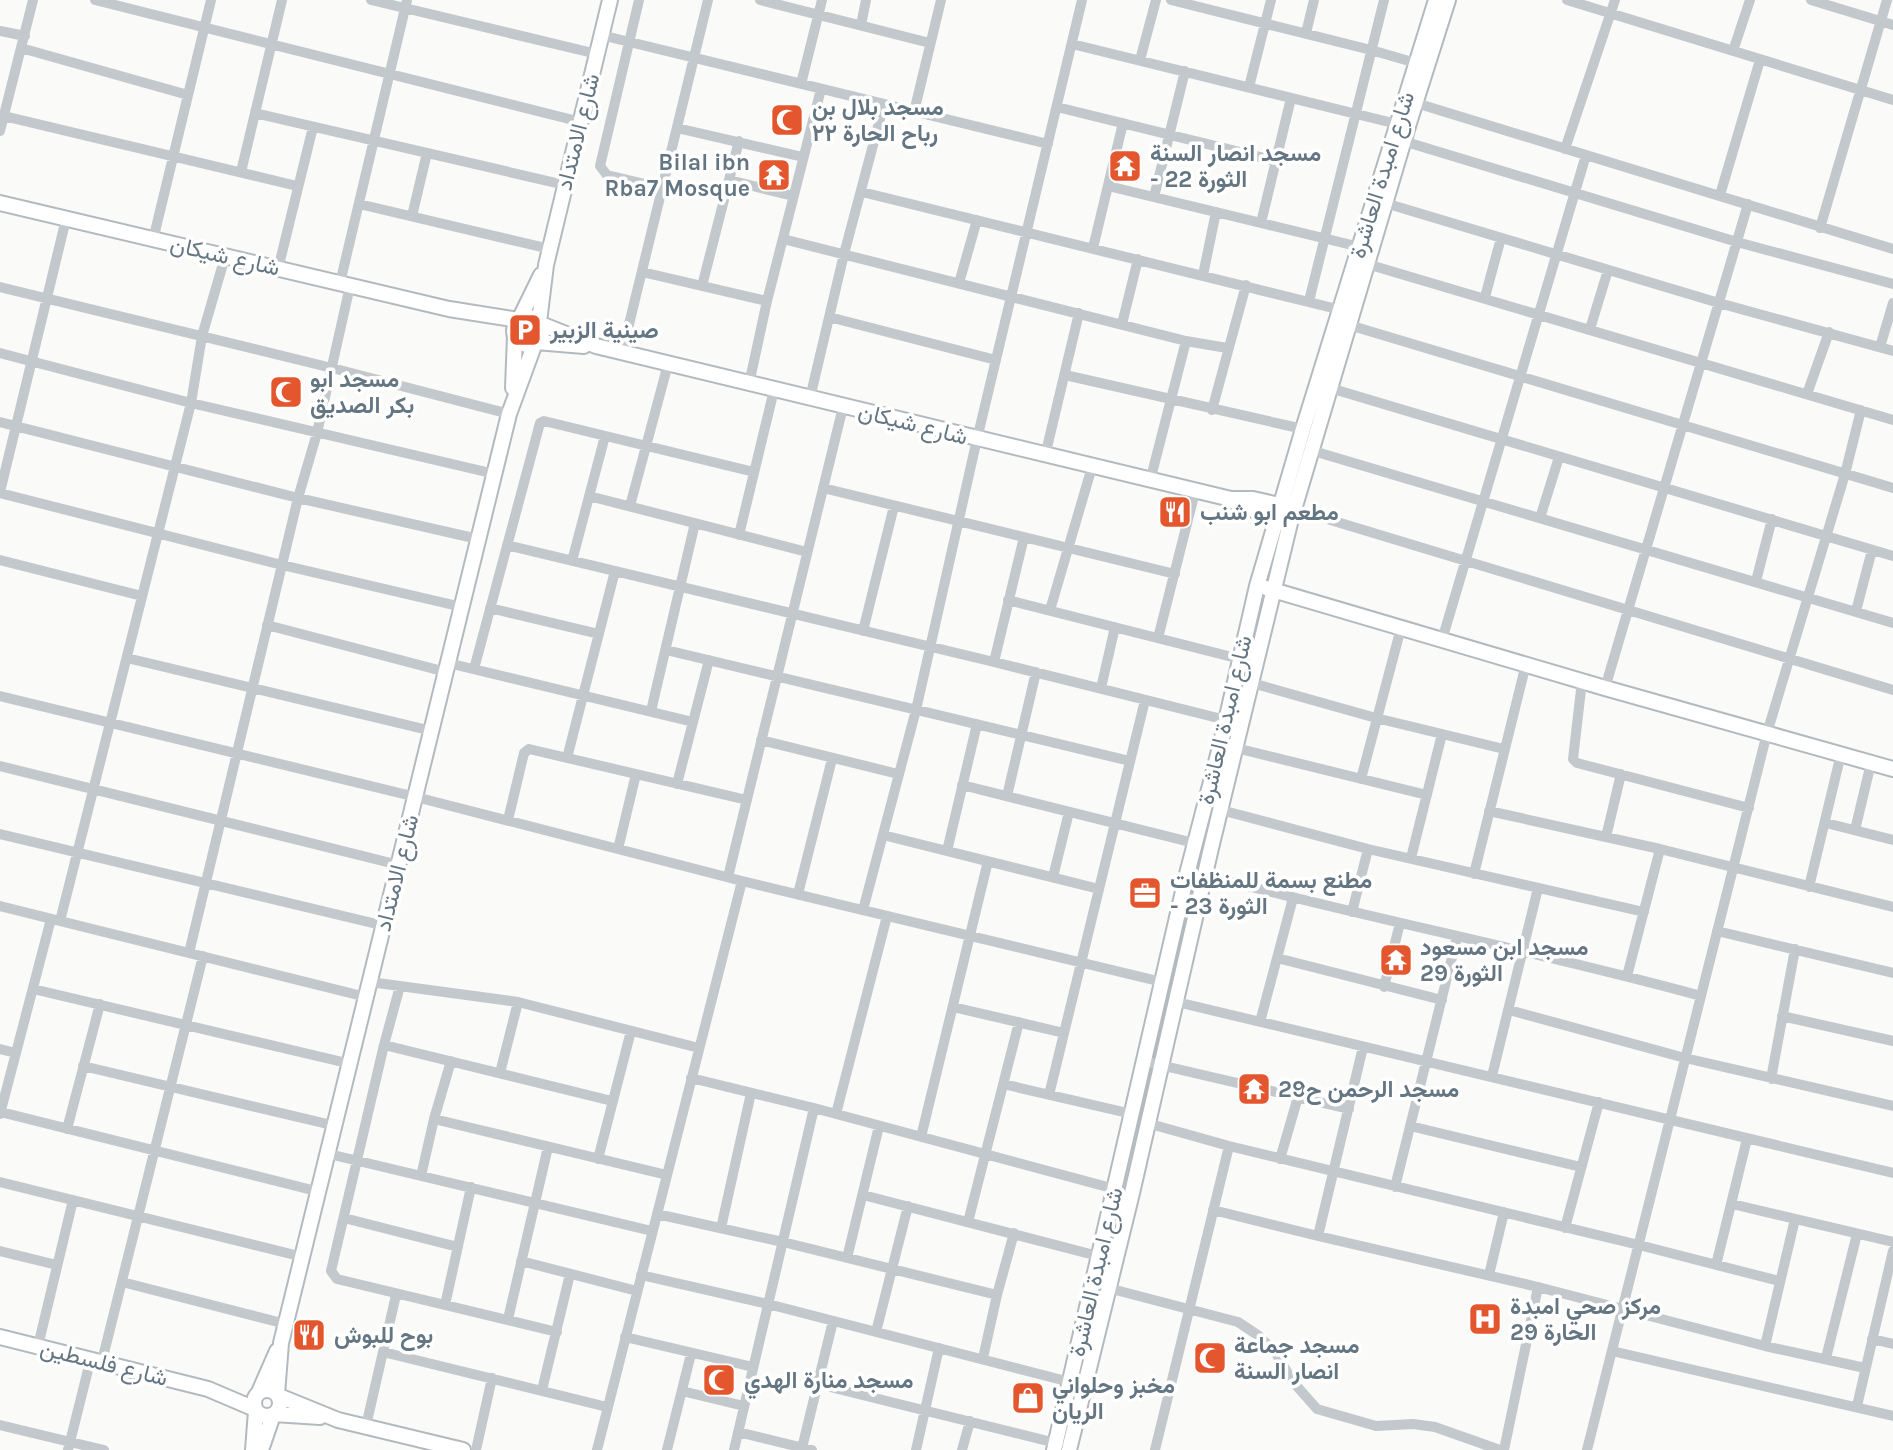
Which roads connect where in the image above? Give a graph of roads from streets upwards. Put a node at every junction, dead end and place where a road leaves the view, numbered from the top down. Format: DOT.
graph roads {
  1 [pos="33,0"];
  2 [pos="96,0"];
  3 [pos="211,0"];
  4 [pos="282,0"];
  5 [pos="371,0"];
  6 [pos="610,0"];
  7 [pos="639,0"];
  8 [pos="708,0"];
  9 [pos="760,0"];
  10 [pos="821,0"];
  11 [pos="866,0"];
  12 [pos="941,0"];
  13 [pos="1082,0"];
  14 [pos="1156,0"];
  15 [pos="1171,0"];
  16 [pos="1271,0"];
  17 [pos="1314,0"];
  18 [pos="1384,0"];
  19 [pos="1567,0"];
  20 [pos="1615,0"];
  21 [pos="1750,0"];
  22 [pos="1811,0"];
  23 [pos="1887,0"];
  24 [pos="406,4"];
  25 [pos="1440,6"];
  26 [pos="1611,13"];
  27 [pos="818,14"];
  28 [pos="1881,22"];
  29 [pos="1265,23"];
  30 [pos="861,25"];
  31 [pos="1893,25"];
  32 [pos="205,27"];
  33 [pos="0,31"];
  34 [pos="1306,33"];
  35 [pos="601,35"];
  36 [pos="24,36"];
  37 [pos="629,42"];
  38 [pos="930,43"];
  39 [pos="272,44"];
  40 [pos="1072,44"];
  41 [pos="21,48"];
  42 [pos="1371,50"];
  43 [pos="1733,51"];
  44 [pos="597,54"];
  45 [pos="694,58"];
  46 [pos="1140,60"];
  47 [pos="1760,60"];
  48 [pos="1416,64"];
  49 [pos="1185,71"];
  50 [pos="389,75"];
  51 [pos="800,84"];
  52 [pos="1249,87"];
  53 [pos="821,89"];
  54 [pos="1861,91"];
  55 [pos="188,95"];
  56 [pos="1291,97"];
  57 [pos="1893,100"];
  58 [pos="1416,103"];
  59 [pos="884,104"];
  60 [pos="1057,107"];
  61 [pos="914,112"];
  62 [pos="255,113"];
  63 [pos="1356,113"];
  64 [pos="2,115"];
  65 [pos="581,122"];
  66 [pos="1123,122"];
  67 [pos="1397,124"];
  68 [pos="313,127"];
  69 [pos="677,128"];
  70 [pos="0,131"];
  71 [pos="1170,135"];
  72 [pos="374,141"];
  73 [pos="739,141"];
  74 [pos="1404,141"];
  75 [pos="1048,144"];
  76 [pos="1565,149"];
  77 [pos="427,153"];
  78 [pos="174,155"];
  79 [pos="1586,155"];
  80 [pos="803,157"];
  81 [pos="1276,160"];
  82 [pos="241,172"];
  83 [pos="729,180"];
  84 [pos="565,185"];
  85 [pos="297,186"];
  86 [pos="1108,186"];
  87 [pos="662,188"];
  88 [pos="862,192"];
  89 [pos="1575,193"];
  90 [pos="1720,195"];
  91 [pos="793,196"];
  92 [pos="1154,197"];
  93 [pos="0,203"];
  94 [pos="359,204"];
  95 [pos="1385,204"];
  96 [pos="1748,204"];
  97 [pos="1216,212"];
  98 [pos="412,216"];
  99 [pos="66,219"];
  100 [pos="976,220"];
  101 [pos="1261,223"];
  102 [pos="1820,228"];
  103 [pos="1027,232"];
  104 [pos="1324,238"];
  105 [pos="1501,238"];
  106 [pos="783,239"];
  107 [pos="153,240"];
  108 [pos="1737,242"];
  109 [pos="1360,247"];
  110 [pos="1093,248"];
  111 [pos="550,249"];
  112 [pos="1893,249"];
  113 [pos="844,254"];
  114 [pos="1557,254"];
  115 [pos="225,257"];
  116 [pos="1138,259"];
  117 [pos="1367,264"];
  118 [pos="546,265"];
  119 [pos="278,269"];
  120 [pos="1608,270"];
  121 [pos="642,272"];
  122 [pos="1203,275"];
  123 [pos="959,283"];
  124 [pos="345,284"];
  125 [pos="1893,284"];
  126 [pos="1246,285"];
  127 [pos="702,286"];
  128 [pos="0,287"];
  129 [pos="1012,296"];
  130 [pos="1485,297"];
  131 [pos="47,298"];
  132 [pos="767,301"];
  133 [pos="1308,301"];
  134 [pos="1719,303"];
  135 [pos="1893,303"];
  136 [pos="449,309"];
  137 [pos="1341,310"];
  138 [pos="1079,313"];
  139 [pos="1539,313"];
  140 [pos="830,317"];
  141 [pos="520,319"];
  142 [pos="540,323"];
  143 [pos="1122,324"];
  144 [pos="1349,325"];
  145 [pos="1590,329"];
  146 [pos="1829,332"];
  147 [pos="514,335"];
  148 [pos="202,336"];
  149 [pos="1186,341"];
  150 [pos="536,343"];
  151 [pos="596,346"];
  152 [pos="1880,347"];
  153 [pos="1227,348"];
  154 [pos="1893,351"];
  155 [pos="622,353"];
  156 [pos="0,354"];
  157 [pos="996,360"];
  158 [pos="33,361"];
  159 [pos="1701,362"];
  160 [pos="667,364"];
  161 [pos="332,368"];
  162 [pos="1065,375"];
  163 [pos="1520,377"];
  164 [pos="749,384"];
  165 [pos="1330,388"];
  166 [pos="774,390"];
  167 [pos="1807,394"];
  168 [pos="810,398"];
  169 [pos="1171,400"];
  170 [pos="191,403"];
  171 [pos="843,407"];
  172 [pos="510,408"];
  173 [pos="1212,410"];
  174 [pos="1861,410"];
  175 [pos="1893,420"];
  176 [pos="0,422"];
  177 [pos="1682,425"];
  178 [pos="18,426"];
  179 [pos="1303,429"];
  180 [pos="317,433"];
  181 [pos="605,436"];
  182 [pos="977,439"];
  183 [pos="1502,440"];
  184 [pos="646,446"];
  185 [pos="1310,450"];
  186 [pos="1045,456"];
  187 [pos="1559,457"];
  188 [pos="175,467"];
  189 [pos="1092,467"];
  190 [pos="754,472"];
  191 [pos="495,474"];
  192 [pos="1845,474"];
  193 [pos="1150,481"];
  194 [pos="823,488"];
  195 [pos="1664,488"];
  196 [pos="1893,488"];
  197 [pos="0,492"];
  198 [pos="1195,492"];
  199 [pos="589,496"];
  200 [pos="298,498"];
  201 [pos="1483,503"];
  202 [pos="631,506"];
  203 [pos="894,506"];
  204 [pos="1285,514"];
  205 [pos="1540,519"];
  206 [pos="1772,519"];
  207 [pos="959,521"];
  208 [pos="695,523"];
  209 [pos="159,534"];
  210 [pos="739,535"];
  211 [pos="1827,536"];
  212 [pos="1024,537"];
  213 [pos="478,540"];
  214 [pos="506,545"];
  215 [pos="1068,547"];
  216 [pos="1647,548"];
  217 [pos="1872,550"];
  218 [pos="807,552"];
  219 [pos="1893,556"];
  220 [pos="0,560"];
  221 [pos="572,561"];
  222 [pos="1464,561"];
  223 [pos="282,565"];
  224 [pos="615,571"];
  225 [pos="1175,574"];
  226 [pos="1756,581"];
  227 [pos="681,586"];
  228 [pos="1257,586"];
  229 [pos="1274,589"];
  230 [pos="142,596"];
  231 [pos="1808,596"];
  232 [pos="1008,600"];
  233 [pos="463,607"];
  234 [pos="490,608"];
  235 [pos="1050,610"];
  236 [pos="1628,610"];
  237 [pos="1856,611"];
  238 [pos="792,614"];
  239 [pos="1893,622"];
  240 [pos="267,625"];
  241 [pos="1115,627"];
  242 [pos="1401,628"];
  243 [pos="863,631"];
  244 [pos="599,634"];
  245 [pos="1158,638"];
  246 [pos="1442,640"];
  247 [pos="930,647"];
  248 [pos="666,650"];
  249 [pos="127,658"];
  250 [pos="1240,659"];
  251 [pos="1789,659"];
  252 [pos="709,660"];
  253 [pos="994,662"];
  254 [pos="1526,664"];
  255 [pos="447,668"];
  256 [pos="474,669"];
  257 [pos="1036,672"];
  258 [pos="776,676"];
  259 [pos="1582,681"];
  260 [pos="1252,683"];
  261 [pos="252,688"];
  262 [pos="1101,688"];
  263 [pos="1605,688"];
  264 [pos="1893,690"];
  265 [pos="584,695"];
  266 [pos="0,696"];
  267 [pos="1145,700"];
  268 [pos="916,710"];
  269 [pos="651,711"];
  270 [pos="1376,718"];
  271 [pos="1226,720"];
  272 [pos="692,722"];
  273 [pos="110,723"];
  274 [pos="977,724"];
  275 [pos="432,732"];
  276 [pos="1767,733"];
  277 [pos="1021,734"];
  278 [pos="1442,734"];
  279 [pos="761,740"];
  280 [pos="1236,748"];
  281 [pos="1504,749"];
  282 [pos="236,754"];
  283 [pos="1841,754"];
  284 [pos="567,758"];
  285 [pos="832,759"];
  286 [pos="1129,761"];
  287 [pos="1871,763"];
  288 [pos="0,766"];
  289 [pos="1893,769"];
  290 [pos="636,774"];
  291 [pos="898,774"];
  292 [pos="1621,774"];
  293 [pos="1361,779"];
  294 [pos="677,784"];
  295 [pos="962,785"];
  296 [pos="93,789"];
  297 [pos="1427,795"];
  298 [pos="1007,796"];
  299 [pos="416,797"];
  300 [pos="747,800"];
  301 [pos="1749,808"];
  302 [pos="1221,810"];
  303 [pos="1489,811"];
  304 [pos="1069,812"];
  305 [pos="220,820"];
  306 [pos="508,820"];
  307 [pos="1826,823"];
  308 [pos="1115,824"];
  309 [pos="1199,826"];
  310 [pos="1216,830"];
  311 [pos="1855,830"];
  312 [pos="0,834"];
  313 [pos="883,835"];
  314 [pos="1606,837"];
  315 [pos="1893,840"];
  316 [pos="1194,844"];
  317 [pos="618,849"];
  318 [pos="1368,849"];
  319 [pos="1660,849"];
  320 [pos="947,851"];
  321 [pos="78,852"];
  322 [pos="1411,858"];
  323 [pos="988,861"];
  324 [pos="399,865"];
  325 [pos="1734,867"];
  326 [pos="1474,874"];
  327 [pos="1205,875"];
  328 [pos="728,877"];
  329 [pos="1053,877"];
  330 [pos="742,881"];
  331 [pos="206,883"];
  332 [pos="1809,887"];
  333 [pos="1538,888"];
  334 [pos="1099,889"];
  335 [pos="798,894"];
  336 [pos="1293,898"];
  337 [pos="0,906"];
  338 [pos="1893,907"];
  339 [pos="863,910"];
  340 [pos="1352,912"];
  341 [pos="1644,912"];
  342 [pos="887,916"];
  343 [pos="55,920"];
  344 [pos="1399,923"];
  345 [pos="385,926"];
  346 [pos="1717,931"];
  347 [pos="971,936"];
  348 [pos="1457,937"];
  349 [pos="1795,949"];
  350 [pos="1522,951"];
  351 [pos="189,953"];
  352 [pos="203,956"];
  353 [pos="1277,958"];
  354 [pos="1082,962"];
  355 [pos="1893,973"];
  356 [pos="1627,976"];
  357 [pos="370,982"];
  358 [pos="1162,982"];
  359 [pos="400,986"];
  360 [pos="1384,987"];
  361 [pos="33,989"];
  362 [pos="1701,996"];
  363 [pos="366,997"];
  364 [pos="1442,1000"];
  365 [pos="518,1002"];
  366 [pos="1177,1002"];
  367 [pos="100,1004"];
  368 [pos="953,1007"];
  369 [pos="1509,1010"];
  370 [pos="1782,1016"];
  371 [pos="1019,1022"];
  372 [pos="1260,1022"];
  373 [pos="186,1025"];
  374 [pos="631,1031"];
  375 [pos="1063,1033"];
  376 [pos="1893,1041"];
  377 [pos="384,1045"];
  378 [pos="1363,1047"];
  379 [pos="699,1048"];
  380 [pos="0,1049"];
  381 [pos="16,1053"];
  382 [pos="1685,1058"];
  383 [pos="451,1061"];
  384 [pos="1143,1061"];
  385 [pos="1427,1062"];
  386 [pos="351,1064"];
  387 [pos="1162,1065"];
  388 [pos="83,1066"];
  389 [pos="500,1073"];
  390 [pos="1492,1076"];
  391 [pos="691,1078"];
  392 [pos="1771,1079"];
  393 [pos="1003,1084"];
  394 [pos="170,1088"];
  395 [pos="751,1093"];
  396 [pos="1049,1095"];
  397 [pos="1298,1097"];
  398 [pos="612,1101"];
  399 [pos="1599,1102"];
  400 [pos="1893,1106"];
  401 [pos="814,1108"];
  402 [pos="1349,1109"];
  403 [pos="0,1113"];
  404 [pos="836,1114"];
  405 [pos="1132,1114"];
  406 [pos="434,1119"];
  407 [pos="1670,1121"];
  408 [pos="1147,1123"];
  409 [pos="336,1126"];
  410 [pos="879,1126"];
  411 [pos="1410,1126"];
  412 [pos="67,1129"];
  413 [pos="922,1137"];
  414 [pos="1747,1139"];
  415 [pos="1229,1146"];
  416 [pos="548,1147"];
  417 [pos="154,1151"];
  418 [pos="329,1154"];
  419 [pos="985,1155"];
  420 [pos="598,1159"];
  421 [pos="1280,1159"];
  422 [pos="356,1160"];
  423 [pos="1893,1160"];
  424 [pos="1581,1167"];
  425 [pos="1335,1172"];
  426 [pos="1892,1173"];
  427 [pos="667,1175"];
  428 [pos="421,1176"];
  429 [pos="0,1182"];
  430 [pos="471,1187"];
  431 [pos="1395,1187"];
  432 [pos="1115,1189"];
  433 [pos="320,1192"];
  434 [pos="863,1195"];
  435 [pos="73,1200"];
  436 [pos="535,1203"];
  437 [pos="1732,1204"];
  438 [pos="908,1206"];
  439 [pos="1213,1210"];
  440 [pos="1504,1212"];
  441 [pos="657,1214"];
  442 [pos="138,1216"];
  443 [pos="344,1218"];
  444 [pos="1795,1219"];
  445 [pos="968,1222"];
  446 [pos="720,1228"];
  447 [pos="1564,1228"];
  448 [pos="652,1231"];
  449 [pos="1014,1233"];
  450 [pos="1857,1234"];
  451 [pos="1318,1236"];
  452 [pos="783,1242"];
  453 [pos="1893,1242"];
  454 [pos="1639,1245"];
  455 [pos="458,1247"];
  456 [pos="0,1251"];
  457 [pos="1893,1251"];
  458 [pos="1098,1256"];
  459 [pos="303,1257"];
  460 [pos="847,1258"];
  461 [pos="521,1261"];
  462 [pos="57,1265"];
  463 [pos="1716,1265"];
  464 [pos="892,1269"];
  465 [pos="570,1274"];
  466 [pos="641,1275"];
  467 [pos="1489,1275"];
  468 [pos="1779,1281"];
  469 [pos="121,1282"];
  470 [pos="1538,1287"];
  471 [pos="1108,1288"];
  472 [pos="637,1291"];
  473 [pos="396,1294"];
  474 [pos="997,1295"];
  475 [pos="768,1304"];
  476 [pos="445,1305"];
  477 [pos="1189,1309"];
  478 [pos="1622,1309"];
  479 [pos="508,1319"];
  480 [pos="833,1321"];
  481 [pos="286,1324"];
  482 [pos="557,1332"];
  483 [pos="876,1332"];
  484 [pos="0,1337"];
  485 [pos="625,1337"];
  486 [pos="1872,1339"];
  487 [pos="281,1343"];
  488 [pos="1893,1344"];
  489 [pos="38,1346"];
  490 [pos="1765,1346"];
  491 [pos="939,1348"];
  492 [pos="1612,1351"];
  493 [pos="383,1352"];
  494 [pos="691,1354"];
  495 [pos="983,1358"];
  496 [pos="1826,1359"];
  497 [pos="96,1360"];
  498 [pos="753,1367"];
  499 [pos="1865,1368"];
  500 [pos="492,1378"];
  501 [pos="1070,1381"];
  502 [pos="818,1384"];
  503 [pos="208,1389"];
  504 [pos="542,1390"];
  505 [pos="682,1391"];
  506 [pos="258,1393"];
  507 [pos="278,1395"];
  508 [pos="744,1405"];
  509 [pos="1857,1406"];
  510 [pos="607,1407"];
  511 [pos="256,1410"];
  512 [pos="925,1411"];
  513 [pos="274,1415"];
  514 [pos="1893,1416"];
  515 [pos="338,1420"];
  516 [pos="970,1421"];
  517 [pos="0,1425"];
  518 [pos="366,1426"];
  519 [pos="738,1432"];
  520 [pos="405,1443"];
  521 [pos="69,1446"];
  522 [pos="1059,1448"];
  523 [pos="807,1449"];
  524 [pos="104,1450"];
  525 [pos="253,1450"];
  526 [pos="261,1450"];
  527 [pos="463,1450"];
  528 [pos="476,1450"];
  529 [pos="597,1450"];
  530 [pos="667,1450"];
  531 [pos="734,1450"];
  532 [pos="916,1450"];
  533 [pos="962,1450"];
  534 [pos="1155,1450"];
  535 [pos="1502,1450"];
  536 [pos="1587,1450"];
  1 -- 36 [label="street"];
  2 -- 32 [label="street"];
  3 -- 32 [label="street"];
  4 -- 39 [label="street"];
  5 -- 24 [label="street"];
  6 -- 35 [label="street, شارع الامتداد"];
  7 -- 37 [label="street"];
  8 -- 45 [label="street"];
  9 -- 27 [label="street"];
  10 -- 27 [label="street"];
  11 -- 30 [label="street"];
  12 -- 38 [label="street"];
  13 -- 40 [label="street"];
  14 -- 46 [label="street"];
  15 -- 29 [label="street"];
  16 -- 29 [label="street"];
  17 -- 34 [label="street"];
  18 -- 42 [label="street"];
  19 -- 26 [label="street"];
  20 -- 26 [label="street"];
  21 -- 43 [label="street"];
  22 -- 28 [label="street"];
  23 -- 28 [label="street"];
  24 -- 44 [label="street"];
  24 -- 50 [label="street"];
  25 -- 48 [label="street, شارع امبدة العاشرة"];
  25 -- 58 [label="street, شارع امبدة العاشرة"];
  26 -- 43 [label="street"];
  26 -- 76 [label="street"];
  27 -- 30 [label="street"];
  27 -- 51 [label="street"];
  28 -- 31 [label="street"];
  28 -- 54 [label="street"];
  29 -- 34 [label="street"];
  29 -- 52 [label="street"];
  30 -- 38 [label="street"];
  32 -- 39 [label="street"];
  32 -- 55 [label="street"];
  33 -- 36 [label="street"];
  34 -- 42 [label="street"];
  35 -- 37 [label="street"];
  35 -- 44 [label="street, شارع الامتداد"];
  36 -- 41 [label="street"];
  37 -- 45 [label="street"];
  37 -- 87 [label="street"];
  38 -- 61 [label="street"];
  39 -- 50 [label="street"];
  39 -- 62 [label="street"];
  40 -- 46 [label="street"];
  40 -- 60 [label="street"];
  41 -- 55 [label="street"];
  41 -- 64 [label="street"];
  42 -- 48 [label="street"];
  42 -- 63 [label="street"];
  43 -- 47 [label="street"];
  44 -- 65 [label="street, شارع الامتداد"];
  45 -- 51 [label="street"];
  45 -- 69 [label="street"];
  46 -- 49 [label="street"];
  47 -- 54 [label="street"];
  47 -- 90 [label="street"];
  48 -- 67 [label="street, شارع امبدة العاشرة"];
  49 -- 52 [label="street"];
  49 -- 71 [label="street"];
  50 -- 65 [label="street"];
  50 -- 72 [label="street"];
  51 -- 53 [label="street"];
  52 -- 56 [label="street"];
  53 -- 59 [label="street"];
  53 -- 80 [label="street"];
  54 -- 57 [label="street"];
  54 -- 102 [label="street"];
  55 -- 78 [label="street"];
  56 -- 63 [label="street"];
  56 -- 81 [label="street"];
  58 -- 74 [label="street, شارع امبدة العاشرة"];
  58 -- 76 [label="street"];
  59 -- 61 [label="street"];
  59 -- 88 [label="street"];
  60 -- 66 [label="street"];
  60 -- 75 [label="street"];
  61 -- 75 [label="street"];
  62 -- 68 [label="street"];
  62 -- 82 [label="street"];
  63 -- 67 [label="street"];
  63 -- 104 [label="street"];
  64 -- 70 [label="street"];
  64 -- 78 [label="street"];
  65 -- 84 [label="street, شارع الامتداد"];
  66 -- 71 [label="street"];
  66 -- 86 [label="street"];
  67 -- 109 [label="street, شارع امبدة العاشرة"];
  68 -- 72 [label="street"];
  68 -- 85 [label="street"];
  69 -- 73 [label="street"];
  69 -- 87 [label="street"];
  71 -- 81 [label="street"];
  71 -- 92 [label="street"];
  72 -- 77 [label="street"];
  72 -- 94 [label="street"];
  73 -- 80 [label="street"];
  73 -- 83 [label="street"];
  74 -- 89 [label="street"];
  74 -- 95 [label="street, شارع امبدة العاشرة"];
  75 -- 103 [label="street"];
  76 -- 79 [label="street"];
  77 -- 84 [label="street"];
  77 -- 98 [label="street"];
  78 -- 82 [label="street"];
  78 -- 107 [label="street"];
  79 -- 89 [label="street"];
  79 -- 90 [label="street"];
  80 -- 91 [label="street"];
  81 -- 101 [label="street"];
  82 -- 85 [label="street"];
  83 -- 91 [label="street"];
  83 -- 127 [label="street"];
  84 -- 111 [label="street, شارع الامتداد"];
  85 -- 119 [label="street"];
  86 -- 92 [label="street"];
  86 -- 110 [label="street"];
  87 -- 121 [label="street"];
  88 -- 100 [label="street"];
  88 -- 113 [label="street"];
  89 -- 108 [label="street"];
  89 -- 114 [label="street"];
  90 -- 96 [label="street"];
  91 -- 106 [label="street"];
  92 -- 97 [label="street"];
  93 -- 99 [label="street, شارع شيكان"];
  94 -- 98 [label="street"];
  94 -- 124 [label="street"];
  95 -- 105 [label="street"];
  95 -- 117 [label="street, شارع امبدة العاشرة"];
  96 -- 102 [label="street"];
  96 -- 108 [label="street"];
  97 -- 101 [label="street"];
  97 -- 122 [label="street"];
  98 -- 111 [label="street"];
  99 -- 107 [label="street, شارع شيكان"];
  99 -- 131 [label="street"];
  100 -- 103 [label="street"];
  100 -- 123 [label="street"];
  101 -- 104 [label="street"];
  102 -- 112 [label="street"];
  103 -- 110 [label="street"];
  103 -- 129 [label="street"];
  104 -- 109 [label="street"];
  104 -- 133 [label="street"];
  105 -- 114 [label="street"];
  105 -- 130 [label="street"];
  106 -- 113 [label="street"];
  106 -- 132 [label="street"];
  107 -- 115 [label="street, شارع شيكان"];
  108 -- 125 [label="street"];
  108 -- 134 [label="street"];
  109 -- 137 [label="street, شارع امبدة العاشرة"];
  110 -- 116 [label="street"];
  111 -- 118 [label="street, شارع الامتداد"];
  113 -- 123 [label="street"];
  113 -- 140 [label="street"];
  114 -- 120 [label="street"];
  114 -- 139 [label="street"];
  115 -- 119 [label="street, شارع شيكان"];
  115 -- 148 [label="street"];
  116 -- 122 [label="street"];
  116 -- 143 [label="street"];
  117 -- 130 [label="street"];
  117 -- 144 [label="street, شارع امبدة العاشرة"];
  118 -- 141 [label="street, شارع الامتداد"];
  118 -- 142 [label="street, شارع الامتداد"];
  119 -- 124 [label="street, شارع شيكان"];
  120 -- 134 [label="street"];
  120 -- 145 [label="street"];
  121 -- 127 [label="street"];
  121 -- 155 [label="street"];
  122 -- 126 [label="street"];
  123 -- 129 [label="street"];
  124 -- 136 [label="street, شارع شيكان"];
  124 -- 161 [label="street"];
  126 -- 133 [label="street"];
  126 -- 153 [label="street"];
  127 -- 132 [label="street"];
  128 -- 131 [label="street"];
  129 -- 138 [label="street"];
  129 -- 157 [label="street"];
  130 -- 139 [label="street"];
  131 -- 148 [label="street"];
  131 -- 158 [label="street"];
  132 -- 164 [label="street"];
  133 -- 137 [label="street"];
  134 -- 146 [label="street"];
  134 -- 159 [label="street"];
  135 -- 152 [label="street"];
  136 -- 141 [label="street, شارع شيكان"];
  136 -- 147 [label="street, شارع شيكان"];
  137 -- 179 [label="street, شارع امبدة العاشرة"];
  138 -- 143 [label="street"];
  138 -- 162 [label="street"];
  139 -- 145 [label="street"];
  139 -- 163 [label="street"];
  140 -- 157 [label="street"];
  140 -- 168 [label="street"];
  141 -- 142 [label="street"];
  141 -- 147 [label="street"];
  142 -- 150 [label="street"];
  142 -- 151 [label="street, شارع شيكان"];
  143 -- 149 [label="street"];
  144 -- 163 [label="street"];
  144 -- 165 [label="street, شارع امبدة العاشرة"];
  145 -- 159 [label="street"];
  146 -- 152 [label="street"];
  146 -- 167 [label="street"];
  147 -- 150 [label="street"];
  147 -- 172 [label="street, شارع الامتداد"];
  148 -- 161 [label="street"];
  148 -- 170 [label="street"];
  149 -- 153 [label="street"];
  149 -- 169 [label="street"];
  150 -- 151 [label="street, شارع شيكان"];
  150 -- 172 [label="street, شارع الامتداد"];
  151 -- 155 [label="street, شارع شيكان"];
  152 -- 154 [label="street"];
  153 -- 173 [label="street"];
  155 -- 160 [label="street, شارع شيكان"];
  156 -- 158 [label="street"];
  157 -- 182 [label="street"];
  158 -- 170 [label="street"];
  158 -- 178 [label="street"];
  159 -- 167 [label="street"];
  159 -- 177 [label="street"];
  160 -- 164 [label="street, شارع شيكان"];
  160 -- 184 [label="street"];
  161 -- 172 [label="street"];
  161 -- 180 [label="street"];
  162 -- 169 [label="street"];
  162 -- 186 [label="street"];
  163 -- 177 [label="street"];
  163 -- 183 [label="street"];
  164 -- 166 [label="street, شارع شيكان"];
  165 -- 183 [label="street"];
  165 -- 185 [label="street, شارع امبدة العاشرة"];
  166 -- 168 [label="street, شارع شيكان"];
  166 -- 190 [label="street"];
  167 -- 174 [label="street"];
  168 -- 171 [label="street, شارع شيكان"];
  169 -- 173 [label="street"];
  169 -- 193 [label="street"];
  170 -- 180 [label="street"];
  170 -- 188 [label="street"];
  171 -- 182 [label="street, شارع شيكان"];
  171 -- 194 [label="street"];
  172 -- 191 [label="street, شارع الامتداد"];
  173 -- 179 [label="street"];
  174 -- 175 [label="street"];
  174 -- 192 [label="street"];
  176 -- 178 [label="street"];
  177 -- 192 [label="street"];
  177 -- 195 [label="street"];
  178 -- 188 [label="street"];
  178 -- 197 [label="street"];
  179 -- 204 [label="street, شارع امبدة العاشرة"];
  180 -- 191 [label="street"];
  180 -- 200 [label="street"];
  181 -- 184 [label="street"];
  181 -- 199 [label="street"];
  181 -- 214 [label="street"];
  182 -- 186 [label="street, شارع شيكان"];
  182 -- 207 [label="street"];
  183 -- 187 [label="street"];
  183 -- 201 [label="street"];
  184 -- 190 [label="street"];
  184 -- 202 [label="street"];
  185 -- 201 [label="street"];
  185 -- 204 [label="street, شارع امبدة العاشرة"];
  186 -- 189 [label="street, شارع شيكان"];
  187 -- 195 [label="street"];
  187 -- 205 [label="street"];
  188 -- 200 [label="street"];
  188 -- 209 [label="street"];
  189 -- 193 [label="street, شارع شيكان"];
  189 -- 215 [label="street"];
  190 -- 210 [label="street"];
  191 -- 213 [label="street, شارع الامتداد"];
  192 -- 196 [label="street"];
  192 -- 211 [label="street"];
  193 -- 198 [label="street, شارع شيكان"];
  194 -- 203 [label="street"];
  194 -- 218 [label="street"];
  195 -- 206 [label="street"];
  195 -- 216 [label="street"];
  197 -- 209 [label="street"];
  198 -- 204 [label="street, شارع شيكان"];
  198 -- 225 [label="street"];
  199 -- 202 [label="street"];
  199 -- 221 [label="street"];
  200 -- 213 [label="street"];
  200 -- 223 [label="street"];
  201 -- 205 [label="street"];
  201 -- 222 [label="street"];
  202 -- 208 [label="street"];
  203 -- 207 [label="street"];
  203 -- 243 [label="street"];
  204 -- 222 [label="street"];
  204 -- 228 [label="street, شارع امبدة العاشرة"];
  204 -- 229 [label="street, شارع امبدة العاشرة"];
  205 -- 216 [label="street"];
  206 -- 211 [label="street"];
  206 -- 226 [label="street"];
  207 -- 212 [label="street"];
  207 -- 247 [label="street"];
  208 -- 210 [label="street"];
  208 -- 227 [label="street"];
  209 -- 223 [label="street"];
  209 -- 230 [label="street"];
  210 -- 218 [label="street"];
  211 -- 217 [label="street"];
  211 -- 231 [label="street"];
  212 -- 215 [label="street"];
  212 -- 232 [label="street"];
  213 -- 233 [label="street, شارع الامتداد"];
  214 -- 221 [label="street"];
  214 -- 234 [label="street"];
  215 -- 225 [label="street"];
  215 -- 235 [label="street"];
  216 -- 226 [label="street"];
  216 -- 236 [label="street"];
  217 -- 219 [label="street"];
  217 -- 237 [label="street"];
  218 -- 238 [label="street"];
  220 -- 230 [label="street"];
  221 -- 224 [label="street"];
  222 -- 236 [label="street"];
  222 -- 246 [label="street"];
  223 -- 233 [label="street"];
  223 -- 240 [label="street"];
  224 -- 227 [label="street"];
  224 -- 244 [label="street"];
  225 -- 245 [label="street"];
  226 -- 231 [label="street"];
  227 -- 238 [label="street"];
  227 -- 248 [label="street"];
  228 -- 229 [label="street"];
  228 -- 250 [label="street, شارع امبدة العاشرة"];
  229 -- 242 [label="street"];
  229 -- 260 [label="street, شارع امبدة العاشرة"];
  230 -- 249 [label="street"];
  231 -- 237 [label="street"];
  231 -- 251 [label="street"];
  232 -- 235 [label="street"];
  232 -- 253 [label="street"];
  233 -- 255 [label="street, شارع الامتداد"];
  234 -- 244 [label="street"];
  234 -- 256 [label="street"];
  235 -- 241 [label="street"];
  236 -- 251 [label="street"];
  236 -- 263 [label="street"];
  237 -- 239 [label="street"];
  238 -- 243 [label="street"];
  238 -- 258 [label="street"];
  240 -- 255 [label="street"];
  240 -- 261 [label="street"];
  241 -- 245 [label="street"];
  241 -- 262 [label="street"];
  242 -- 246 [label="street"];
  242 -- 270 [label="street"];
  243 -- 247 [label="street"];
  244 -- 265 [label="street"];
  245 -- 250 [label="street"];
  246 -- 254 [label="street"];
  247 -- 253 [label="street"];
  247 -- 268 [label="street"];
  248 -- 252 [label="street"];
  248 -- 269 [label="street"];
  249 -- 261 [label="street"];
  249 -- 273 [label="street"];
  250 -- 271 [label="street, شارع امبدة العاشرة"];
  251 -- 264 [label="street"];
  251 -- 276 [label="street"];
  252 -- 258 [label="street"];
  252 -- 272 [label="street"];
  253 -- 257 [label="street"];
  254 -- 259 [label="street"];
  254 -- 281 [label="street"];
  255 -- 256 [label="street"];
  255 -- 275 [label="street, شارع الامتداد"];
  256 -- 265 [label="street"];
  257 -- 262 [label="street"];
  257 -- 277 [label="street"];
  258 -- 268 [label="street"];
  258 -- 279 [label="street"];
  259 -- 263 [label="street"];
  259 -- 292 [label="street"];
  260 -- 270 [label="street"];
  260 -- 280 [label="street, شارع امبدة العاشرة"];
  261 -- 275 [label="street"];
  261 -- 282 [label="street"];
  262 -- 267 [label="street"];
  263 -- 276 [label="street"];
  265 -- 269 [label="street"];
  265 -- 284 [label="street"];
  266 -- 273 [label="street"];
  267 -- 271 [label="street"];
  267 -- 286 [label="street"];
  268 -- 274 [label="street"];
  268 -- 291 [label="street"];
  269 -- 272 [label="street"];
  270 -- 278 [label="street"];
  270 -- 293 [label="street"];
  271 -- 309 [label="street, شارع امبدة العاشرة"];
  272 -- 294 [label="street"];
  273 -- 282 [label="street"];
  273 -- 296 [label="street"];
  274 -- 277 [label="street"];
  274 -- 295 [label="street"];
  275 -- 299 [label="street, شارع الامتداد"];
  276 -- 283 [label="street"];
  276 -- 301 [label="street"];
  277 -- 286 [label="street"];
  277 -- 298 [label="street"];
  278 -- 281 [label="street"];
  278 -- 297 [label="street"];
  279 -- 285 [label="street"];
  279 -- 300 [label="street"];
  280 -- 293 [label="street"];
  280 -- 302 [label="street, شارع امبدة العاشرة"];
  281 -- 303 [label="street"];
  282 -- 299 [label="street"];
  282 -- 305 [label="street"];
  283 -- 287 [label="street"];
  283 -- 307 [label="street"];
  284 -- 290 [label="street"];
  284 -- 306 [label="street"];
  285 -- 291 [label="street"];
  285 -- 335 [label="street"];
  286 -- 308 [label="street"];
  287 -- 289 [label="street"];
  287 -- 311 [label="street"];
  288 -- 296 [label="street"];
  290 -- 294 [label="street"];
  290 -- 317 [label="street"];
  291 -- 313 [label="street"];
  292 -- 301 [label="street"];
  292 -- 314 [label="street"];
  293 -- 297 [label="street"];
  294 -- 300 [label="street"];
  295 -- 298 [label="street"];
  295 -- 320 [label="street"];
  296 -- 305 [label="street"];
  296 -- 321 [label="street"];
  297 -- 322 [label="street"];
  298 -- 304 [label="street"];
  299 -- 306 [label="street"];
  299 -- 324 [label="street, شارع الامتداد"];
  300 -- 328 [label="street"];
  301 -- 325 [label="street"];
  302 -- 310 [label="street, شارع امبدة العاشرة"];
  302 -- 318 [label="street"];
  303 -- 314 [label="street"];
  303 -- 326 [label="street"];
  304 -- 308 [label="street"];
  304 -- 329 [label="street"];
  305 -- 324 [label="street"];
  305 -- 331 [label="street"];
  306 -- 317 [label="street"];
  307 -- 311 [label="street"];
  307 -- 332 [label="street"];
  308 -- 316 [label="street"];
  308 -- 334 [label="street"];
  309 -- 310 [label="street"];
  309 -- 316 [label="street, شارع امبدة العاشرة"];
  310 -- 327 [label="street, شارع امبدة العاشرة"];
  311 -- 315 [label="street"];
  312 -- 321 [label="street"];
  313 -- 320 [label="street"];
  313 -- 339 [label="street"];
  314 -- 319 [label="street"];
  316 -- 358 [label="street, شارع امبدة العاشرة"];
  317 -- 328 [label="street"];
  318 -- 322 [label="street"];
  318 -- 340 [label="street"];
  319 -- 325 [label="street"];
  319 -- 341 [label="street"];
  320 -- 323 [label="street"];
  321 -- 331 [label="street"];
  321 -- 343 [label="street"];
  322 -- 326 [label="street"];
  323 -- 329 [label="street"];
  323 -- 347 [label="street"];
  324 -- 345 [label="street, شارع الامتداد"];
  325 -- 332 [label="street"];
  325 -- 346 [label="street"];
  326 -- 333 [label="street"];
  327 -- 336 [label="street"];
  327 -- 366 [label="street, شارع امبدة العاشرة"];
  328 -- 330 [label="street"];
  329 -- 334 [label="street"];
  330 -- 335 [label="street"];
  330 -- 379 [label="street"];
  331 -- 345 [label="street"];
  331 -- 351 [label="street"];
  332 -- 338 [label="street"];
  333 -- 341 [label="street"];
  333 -- 350 [label="street"];
  334 -- 354 [label="street"];
  335 -- 339 [label="street"];
  336 -- 340 [label="street"];
  336 -- 353 [label="street"];
  337 -- 343 [label="street"];
  339 -- 342 [label="street"];
  340 -- 344 [label="street"];
  341 -- 356 [label="street"];
  342 -- 347 [label="street"];
  342 -- 404 [label="street"];
  343 -- 351 [label="street"];
  343 -- 361 [label="street"];
  344 -- 348 [label="street"];
  344 -- 360 [label="street"];
  345 -- 357 [label="street, شارع الامتداد"];
  346 -- 349 [label="street"];
  346 -- 362 [label="street"];
  347 -- 354 [label="street"];
  347 -- 368 [label="street"];
  348 -- 350 [label="street"];
  348 -- 364 [label="street"];
  349 -- 355 [label="street"];
  349 -- 370 [label="street"];
  350 -- 356 [label="street"];
  350 -- 369 [label="street"];
  351 -- 352 [label="street"];
  352 -- 363 [label="street"];
  352 -- 373 [label="street"];
  353 -- 360 [label="street"];
  353 -- 372 [label="street"];
  354 -- 358 [label="street"];
  354 -- 375 [label="street"];
  356 -- 362 [label="street"];
  357 -- 359 [label="street"];
  357 -- 363 [label="street, شارع الامتداد"];
  358 -- 384 [label="street, شارع امبدة العاشرة"];
  359 -- 365 [label="street"];
  359 -- 377 [label="street"];
  360 -- 364 [label="street"];
  361 -- 367 [label="street"];
  361 -- 381 [label="street"];
  362 -- 382 [label="street"];
  363 -- 386 [label="street, شارع الامتداد"];
  364 -- 385 [label="street"];
  365 -- 374 [label="street"];
  365 -- 389 [label="street"];
  366 -- 372 [label="street"];
  366 -- 387 [label="street, شارع امبدة العاشرة"];
  367 -- 373 [label="street"];
  367 -- 388 [label="street"];
  368 -- 371 [label="street"];
  368 -- 413 [label="street"];
  369 -- 382 [label="street"];
  369 -- 390 [label="street"];
  370 -- 376 [label="street"];
  370 -- 392 [label="street"];
  371 -- 375 [label="street"];
  371 -- 393 [label="street"];
  372 -- 378 [label="street"];
  373 -- 386 [label="street"];
  373 -- 394 [label="street"];
  374 -- 379 [label="street"];
  374 -- 398 [label="street"];
  375 -- 396 [label="street"];
  377 -- 383 [label="street"];
  377 -- 422 [label="street"];
  378 -- 385 [label="street"];
  378 -- 402 [label="street"];
  379 -- 391 [label="street"];
  380 -- 381 [label="street"];
  381 -- 403 [label="street"];
  382 -- 392 [label="street"];
  382 -- 407 [label="street"];
  383 -- 389 [label="street"];
  383 -- 406 [label="street"];
  384 -- 387 [label="street"];
  384 -- 405 [label="street, شارع امبدة العاشرة"];
  385 -- 390 [label="street"];
  385 -- 411 [label="street"];
  386 -- 409 [label="street, شارع الامتداد"];
  387 -- 397 [label="street"];
  387 -- 408 [label="street, شارع امبدة العاشرة"];
  388 -- 394 [label="street"];
  388 -- 412 [label="street"];
  389 -- 398 [label="street"];
  390 -- 399 [label="street"];
  391 -- 395 [label="street"];
  391 -- 427 [label="street"];
  392 -- 400 [label="street"];
  393 -- 396 [label="street"];
  393 -- 419 [label="street"];
  394 -- 409 [label="street"];
  394 -- 417 [label="street"];
  395 -- 401 [label="street"];
  395 -- 446 [label="street"];
  396 -- 405 [label="street"];
  397 -- 402 [label="street"];
  397 -- 421 [label="street"];
  398 -- 420 [label="street"];
  399 -- 407 [label="street"];
  399 -- 424 [label="street"];
  401 -- 404 [label="street"];
  401 -- 452 [label="street"];
  402 -- 425 [label="street"];
  403 -- 412 [label="street"];
  404 -- 410 [label="street"];
  405 -- 432 [label="street, شارع امبدة العاشرة"];
  406 -- 416 [label="street"];
  406 -- 428 [label="street"];
  407 -- 414 [label="street"];
  407 -- 454 [label="street"];
  408 -- 415 [label="street"];
  408 -- 471 [label="street, شارع امبدة العاشرة"];
  409 -- 418 [label="street, شارع الامتداد"];
  410 -- 413 [label="street"];
  410 -- 434 [label="street"];
  411 -- 424 [label="street"];
  411 -- 431 [label="street"];
  412 -- 417 [label="street"];
  413 -- 419 [label="street"];
  414 -- 426 [label="street"];
  414 -- 437 [label="street"];
  415 -- 421 [label="street"];
  415 -- 439 [label="street"];
  416 -- 420 [label="street"];
  416 -- 436 [label="street"];
  417 -- 433 [label="street"];
  417 -- 442 [label="street"];
  418 -- 422 [label="street"];
  418 -- 433 [label="street, شارع الامتداد"];
  419 -- 432 [label="street"];
  419 -- 445 [label="street"];
  420 -- 427 [label="street"];
  421 -- 425 [label="street"];
  422 -- 428 [label="street"];
  422 -- 443 [label="street"];
  423 -- 426 [label="street"];
  424 -- 447 [label="street"];
  425 -- 431 [label="street"];
  425 -- 451 [label="street"];
  427 -- 441 [label="street"];
  428 -- 430 [label="street"];
  429 -- 435 [label="street"];
  430 -- 436 [label="street"];
  430 -- 455 [label="street"];
  431 -- 440 [label="street"];
  432 -- 458 [label="street, شارع امبدة العاشرة"];
  433 -- 459 [label="street, شارع الامتداد"];
  434 -- 438 [label="street"];
  434 -- 460 [label="street"];
  435 -- 442 [label="street"];
  435 -- 462 [label="street"];
  436 -- 448 [label="street"];
  436 -- 461 [label="street"];
  437 -- 444 [label="street"];
  437 -- 463 [label="street"];
  438 -- 445 [label="street"];
  438 -- 464 [label="street"];
  439 -- 451 [label="street"];
  439 -- 477 [label="street"];
  440 -- 447 [label="street"];
  440 -- 467 [label="street"];
  441 -- 446 [label="street"];
  441 -- 448 [label="street"];
  442 -- 459 [label="street"];
  442 -- 469 [label="street"];
  443 -- 455 [label="street"];
  443 -- 473 [label="street"];
  444 -- 450 [label="street"];
  444 -- 468 [label="street"];
  445 -- 449 [label="street"];
  446 -- 452 [label="street"];
  447 -- 454 [label="street"];
  448 -- 466 [label="street"];
  449 -- 458 [label="street"];
  449 -- 474 [label="street"];
  450 -- 453 [label="street"];
  450 -- 496 [label="street"];
  451 -- 467 [label="street"];
  452 -- 460 [label="street"];
  452 -- 475 [label="street"];
  454 -- 463 [label="street"];
  454 -- 478 [label="street"];
  455 -- 476 [label="street"];
  456 -- 462 [label="street"];
  457 -- 486 [label="street"];
  458 -- 501 [label="street, شارع امبدة العاشرة"];
  459 -- 481 [label="street, شارع الامتداد"];
  460 -- 464 [label="street"];
  461 -- 465 [label="street"];
  461 -- 479 [label="street"];
  462 -- 489 [label="street"];
  463 -- 468 [label="street"];
  464 -- 474 [label="street"];
  464 -- 483 [label="street"];
  465 -- 472 [label="street"];
  465 -- 482 [label="street"];
  466 -- 472 [label="street"];
  466 -- 475 [label="street"];
  467 -- 470 [label="street"];
  468 -- 490 [label="street"];
  469 -- 481 [label="street"];
  469 -- 497 [label="street"];
  470 -- 478 [label="street"];
  470 -- 535 [label="street"];
  471 -- 477 [label="street"];
  471 -- 522 [label="street, شارع امبدة العاشرة"];
  472 -- 485 [label="street"];
  473 -- 476 [label="street"];
  473 -- 493 [label="street"];
  474 -- 495 [label="street"];
  475 -- 480 [label="street"];
  475 -- 498 [label="street"];
  476 -- 479 [label="street"];
  477 -- 534 [label="street"];
  477 -- 535 [label="street"];
  478 -- 490 [label="street"];
  478 -- 492 [label="street"];
  479 -- 482 [label="street"];
  480 -- 483 [label="street"];
  480 -- 502 [label="street"];
  481 -- 487 [label="street, شارع الامتداد"];
  482 -- 504 [label="street"];
  483 -- 491 [label="street"];
  484 -- 489 [label="street, شارع فلسطين"];
  485 -- 494 [label="street"];
  485 -- 510 [label="street"];
  486 -- 488 [label="street"];
  486 -- 499 [label="street"];
  487 -- 506 [label="street, شارع الامتداد"];
  487 -- 507 [label="street, شارع الامتداد"];
  489 -- 497 [label="street, شارع فلسطين"];
  490 -- 496 [label="street"];
  491 -- 495 [label="street"];
  491 -- 512 [label="street"];
  492 -- 509 [label="street"];
  492 -- 536 [label="street"];
  493 -- 500 [label="street"];
  493 -- 518 [label="street"];
  494 -- 498 [label="street"];
  494 -- 505 [label="street"];
  495 -- 501 [label="street"];
  496 -- 499 [label="street"];
  497 -- 503 [label="street, شارع فلسطين"];
  497 -- 521 [label="street"];
  498 -- 508 [label="street"];
  499 -- 509 [label="street"];
  500 -- 504 [label="street"];
  500 -- 528 [label="street"];
  501 -- 522 [label="street, شارع امبدة العاشرة"];
  502 -- 512 [label="street"];
  502 -- 523 [label="street"];
  503 -- 506 [label="street, شارع فلسطين"];
  503 -- 511 [label="street, شارع فلسطين"];
  504 -- 510 [label="street"];
  505 -- 508 [label="street"];
  505 -- 530 [label="street"];
  506 -- 507 [label="street"];
  506 -- 511 [label="street"];
  507 -- 513 [label="street"];
  507 -- 515 [label="street"];
  508 -- 519 [label="street"];
  509 -- 514 [label="street"];
  510 -- 529 [label="street"];
  511 -- 513 [label="street"];
  511 -- 525 [label="street"];
  512 -- 516 [label="street"];
  512 -- 532 [label="street"];
  513 -- 515 [label="street"];
  513 -- 526 [label="street"];
  515 -- 518 [label="street"];
  516 -- 522 [label="street"];
  516 -- 533 [label="street"];
  517 -- 521 [label="street"];
  518 -- 520 [label="street"];
  519 -- 523 [label="street"];
  519 -- 531 [label="street"];
  520 -- 527 [label="street"];
  521 -- 524 [label="street"];
}
